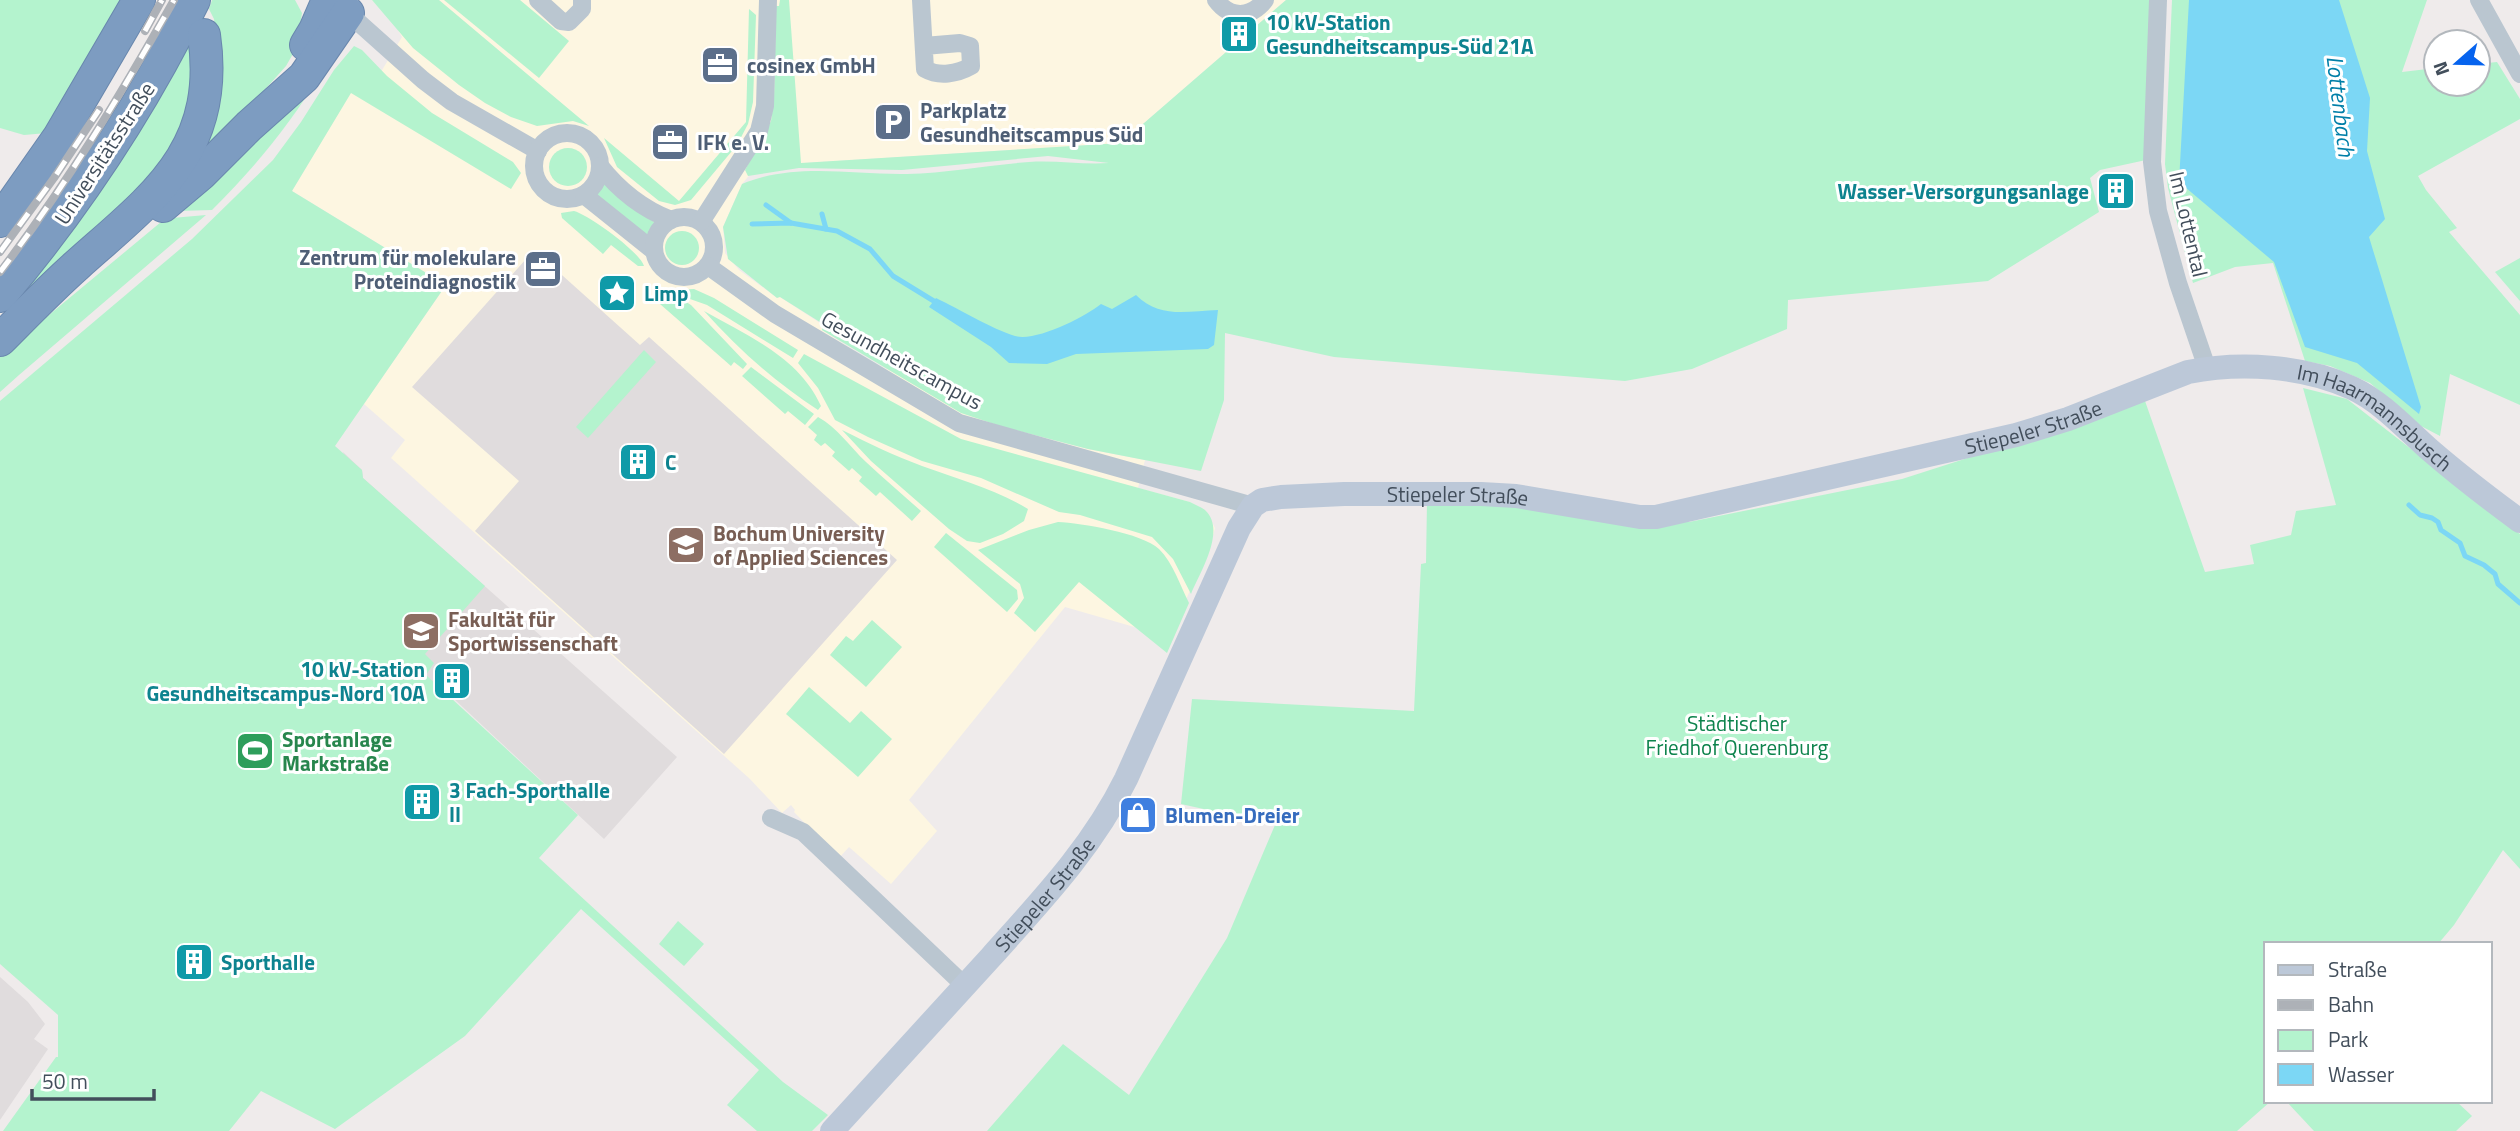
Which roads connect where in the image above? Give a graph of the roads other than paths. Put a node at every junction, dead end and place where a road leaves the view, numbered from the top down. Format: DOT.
graph roads {
  1 [pos="139,0"];
  2 [pos="194,0"];
  3 [pos="538,0"];
  4 [pos="582,0"];
  5 [pos="768,0"];
  6 [pos="921,0"];
  7 [pos="1216,0"];
  8 [pos="1265,0"];
  9 [pos="2158,0"];
  10 [pos="2479,0"];
  11 [pos="340,3"];
  12 [pos="204,35"];
  13 [pos="924,46"];
  14 [pos="2520,74"];
  15 [pos="538,151"];
  16 [pos="600,166"];
  17 [pos="584,195"];
  18 [pos="671,220"];
  19 [pos="0,221"];
  20 [pos="701,222"];
  21 [pos="118,229"];
  22 [pos="653,251"];
  23 [pos="708,266"];
  24 [pos="0,296"];
  25 [pos="0,340"];
  26 [pos="2207,368"];
  27 [pos="1252,506"];
  28 [pos="2520,521"];
  29 [pos="771,818"];
  30 [pos="965,986"];
  31 [pos="832,1131"];
  1 -- 19 [label="highway"];
  2 -- 24 [label="highway, Universitätsstraße"];
  3 -- 4 [label="street"];
  5 -- 20 [label="street"];
  6 -- 13 [label="street"];
  7 -- 8 [label="street"];
  9 -- 26 [label="street, Im Lottental"];
  10 -- 14 [label="street"];
  11 -- 15 [label="street"];
  11 -- 21 [label="highway"];
  12 -- 21 [label="highway"];
  15 -- 16 [label="street"];
  15 -- 17 [label="street"];
  16 -- 17 [label="street"];
  16 -- 18 [label="street"];
  17 -- 22 [label="street"];
  18 -- 20 [label="street"];
  18 -- 22 [label="street"];
  20 -- 23 [label="street"];
  21 -- 25 [label="highway"];
  22 -- 23 [label="street"];
  23 -- 27 [label="street, Gesundheitscampus"];
  26 -- 27 [label="street, Stiepeler Straße"];
  26 -- 28 [label="street, Im Haarmannsbusch"];
  27 -- 30 [label="street, Stiepeler Straße"];
  29 -- 30 [label="street"];
  30 -- 31 [label="street, Stiepeler Straße"];
}
